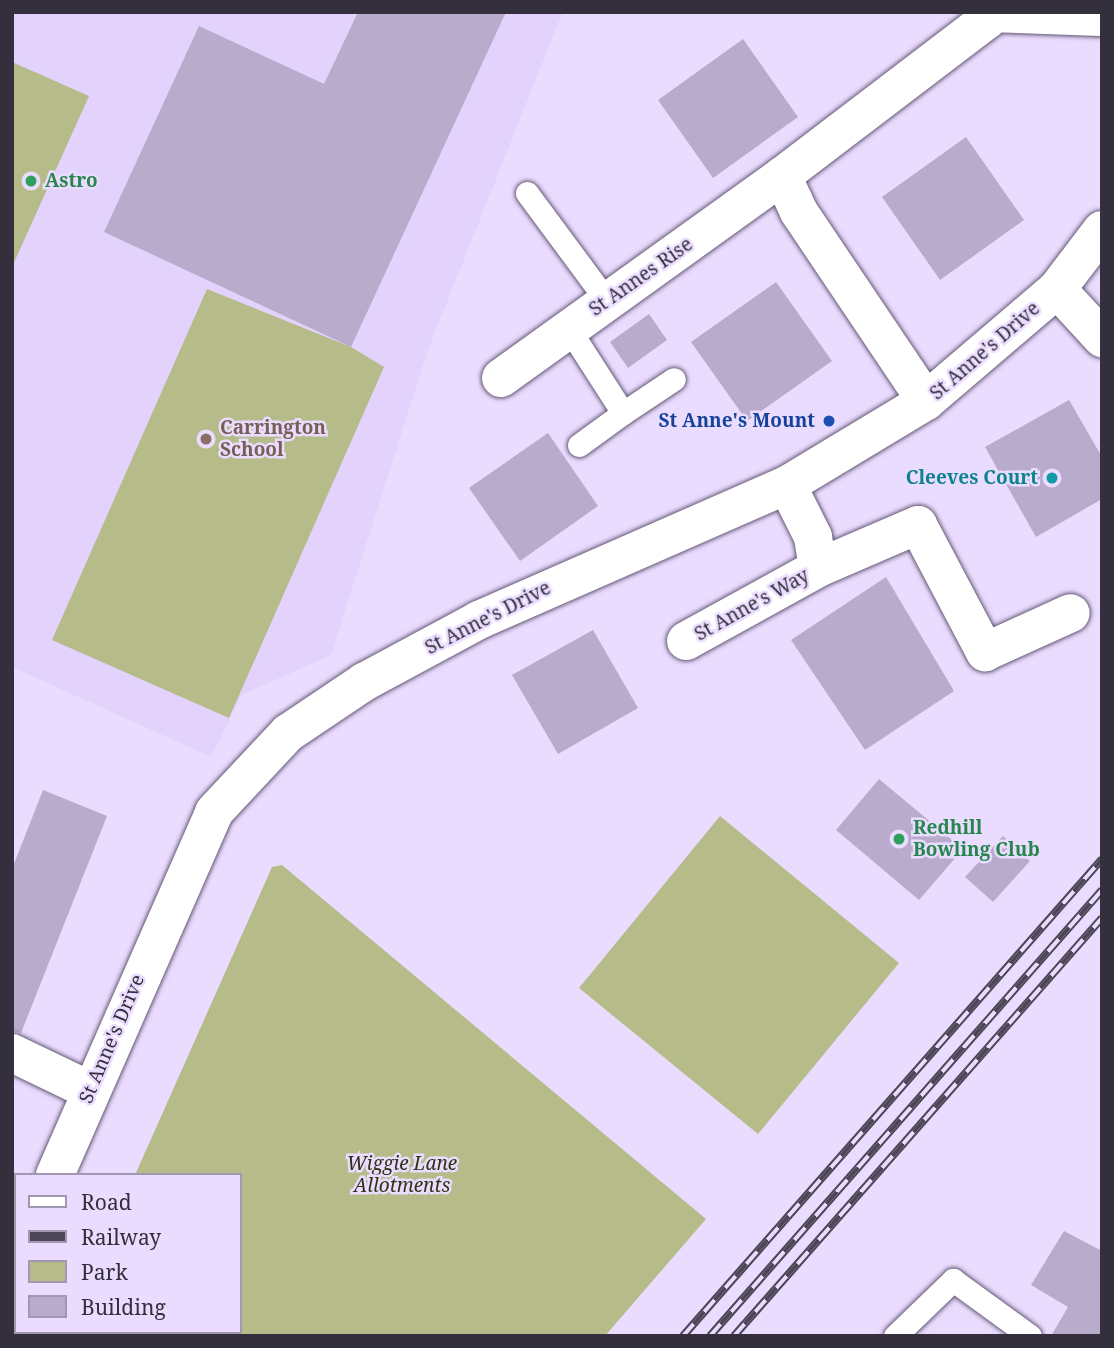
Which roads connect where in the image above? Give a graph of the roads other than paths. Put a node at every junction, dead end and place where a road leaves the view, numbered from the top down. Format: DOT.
graph roads {
  1 [pos="986,16"];
  2 [pos="1102,24"];
  3 [pos="782,176"];
  4 [pos="527,193"];
  5 [pos="1102,230"];
  6 [pos="1057,289"];
  7 [pos="607,301"];
  8 [pos="569,329"];
  9 [pos="1102,338"];
  10 [pos="501,378"];
  11 [pos="674,379"];
  12 [pos="926,401"];
  13 [pos="623,413"];
  14 [pos="579,445"];
  15 [pos="787,485"];
  16 [pos="818,568"];
  17 [pos="1071,613"];
  18 [pos="686,641"];
  19 [pos="12,1054"];
  20 [pos="91,1091"];
  21 [pos="56,1173"];
  22 [pos="895,1336"];
  23 [pos="1030,1336"];
  1 -- 2 [label="lane"];
  1 -- 3 [label="street, St Annes Rise"];
  3 -- 7 [label="street, St Annes Rise"];
  3 -- 12 [label="street"];
  4 -- 7 [label="lane"];
  5 -- 6 [label="street, St Anne's Drive"];
  6 -- 9 [label="street"];
  6 -- 12 [label="street, St Anne's Drive"];
  7 -- 8 [label="street, St Annes Rise"];
  8 -- 10 [label="street, St Annes Rise"];
  8 -- 13 [label="lane"];
  11 -- 13 [label="lane"];
  12 -- 15 [label="street, St Anne's Drive"];
  13 -- 14 [label="lane"];
  15 -- 16 [label="street, St Anne's Way"];
  15 -- 20 [label="street, St Anne's Drive"];
  16 -- 17 [label="street, St Anne's Way"];
  16 -- 18 [label="street, St Anne's Way"];
  19 -- 20 [label="street"];
  20 -- 21 [label="street, St Anne's Drive"];
  22 -- 23 [label="lane"];
}
